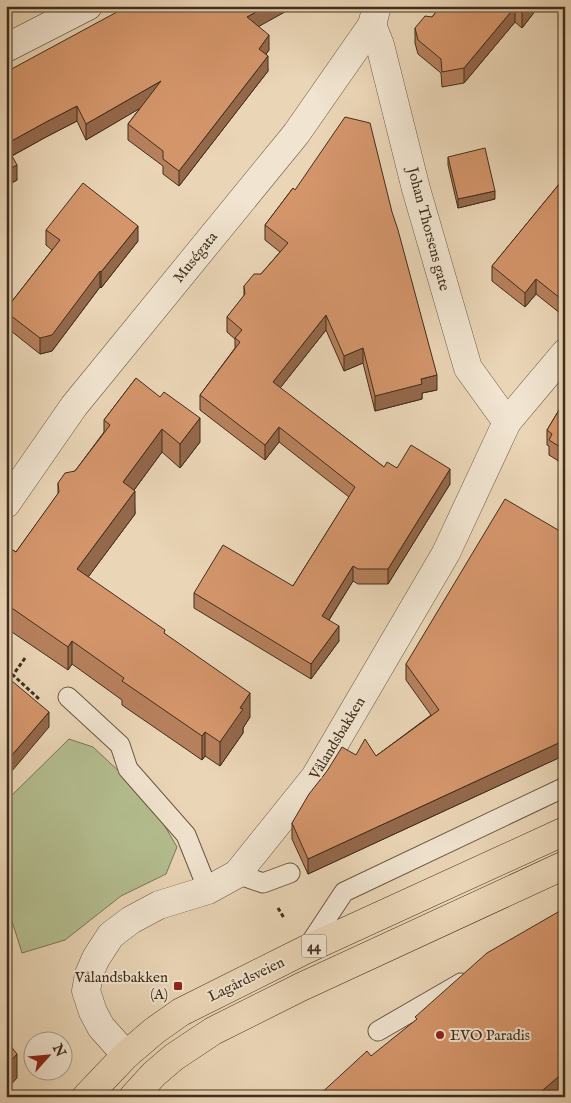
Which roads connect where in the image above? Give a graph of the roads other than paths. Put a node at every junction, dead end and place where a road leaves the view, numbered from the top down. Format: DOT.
graph roads {
  1 [pos="88,6"];
  2 [pos="374,15"];
  3 [pos="6,48"];
  4 [pos="565,353"];
  5 [pos="507,422"];
  6 [pos="6,504"];
  7 [pos="68,698"];
  8 [pos="565,787"];
  9 [pos="565,831"];
  10 [pos="565,865"];
  11 [pos="290,873"];
  12 [pos="236,874"];
  13 [pos="208,890"];
  14 [pos="305,950"];
  15 [pos="473,976"];
  16 [pos="378,1031"];
  17 [pos="126,1055"];
  18 [pos="86,1097"];
  19 [pos="133,1097"];
  1 -- 3 [label="street"];
  2 -- 5 [label="street, Johan Thorsens gate"];
  2 -- 6 [label="street, Muségata"];
  4 -- 5 [label="street, Vålandsbakken"];
  5 -- 12 [label="street, Vålandsbakken"];
  7 -- 13 [label="lane"];
  8 -- 14 [label="lane"];
  9 -- 14 [label="main road, Lagårdsveien / 44"];
  10 -- 19 [label="main road, 44"];
  11 -- 12 [label="lane"];
  12 -- 13 [label="street, Vålandsbakken"];
  13 -- 17 [label="street, Vålandsbakken"];
  14 -- 17 [label="main road, Lagårdsveien / 44"];
  15 -- 16 [label="lane"];
  17 -- 18 [label="main road, Lagårdsveien / 44"];
}
